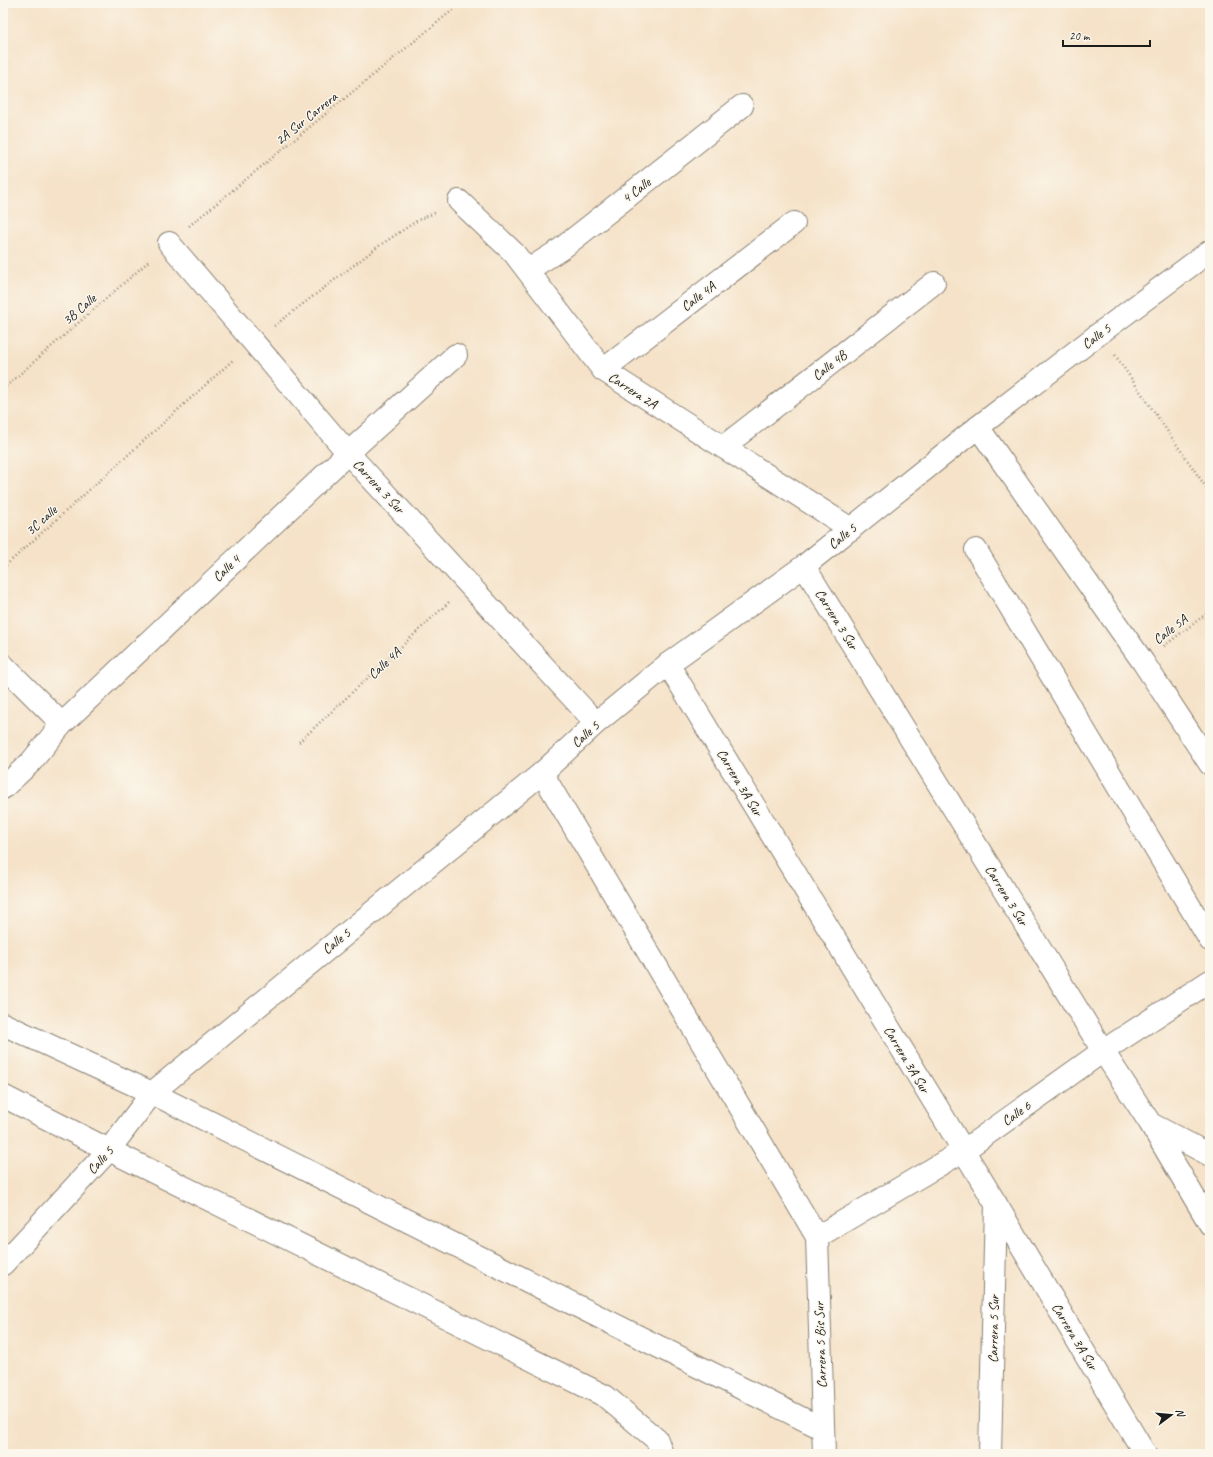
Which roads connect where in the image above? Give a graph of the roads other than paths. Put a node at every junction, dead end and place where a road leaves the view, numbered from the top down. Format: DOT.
graph roads {
  1 [pos="742,106"];
  2 [pos="459,201"];
  3 [pos="794,223"];
  4 [pos="169,243"];
  5 [pos="1210,251"];
  6 [pos="528,270"];
  7 [pos="934,283"];
  8 [pos="456,355"];
  9 [pos="602,370"];
  10 [pos="978,428"];
  11 [pos="723,447"];
  12 [pos="348,453"];
  13 [pos="851,529"];
  14 [pos="976,550"];
  15 [pos="804,566"];
  16 [pos="668,664"];
  17 [pos="3,665"];
  18 [pos="596,723"];
  19 [pos="62,724"];
  20 [pos="1210,764"];
  21 [pos="542,773"];
  22 [pos="3,788"];
  23 [pos="1210,940"];
  24 [pos="1210,981"];
  25 [pos="3,1024"];
  26 [pos="1103,1051"];
  27 [pos="152,1093"];
  28 [pos="3,1096"];
  29 [pos="1150,1123"];
  30 [pos="109,1150"];
  31 [pos="963,1151"];
  32 [pos="1210,1155"];
  33 [pos="996,1204"];
  34 [pos="1210,1224"];
  35 [pos="817,1236"];
  36 [pos="3,1264"];
  37 [pos="823,1429"];
  38 [pos="662,1454"];
  39 [pos="824,1454"];
  40 [pos="990,1454"];
  41 [pos="1145,1454"];
  1 -- 6 [label="street, 4 Calle"];
  2 -- 6 [label="street, Carrera 2A"];
  3 -- 9 [label="street, Calle 4A"];
  4 -- 12 [label="street, Carrera 3 Sur"];
  5 -- 10 [label="street, Calle 5"];
  6 -- 9 [label="street, Carrera 2A"];
  7 -- 11 [label="street, Calle 4B"];
  8 -- 12 [label="street, Calle 4"];
  9 -- 11 [label="street, Carrera 2A"];
  10 -- 13 [label="street, Calle 5"];
  10 -- 20 [label="street"];
  11 -- 13 [label="street, Carrera 2A"];
  12 -- 18 [label="street, Carrera 3 Sur"];
  12 -- 19 [label="street, Calle 4"];
  13 -- 15 [label="street, Calle 5"];
  14 -- 23 [label="street"];
  15 -- 16 [label="street, Calle 5"];
  15 -- 26 [label="street, Carrera 3 Sur"];
  16 -- 18 [label="street, Calle 5"];
  16 -- 31 [label="street, Carrera 3A Sur"];
  17 -- 19 [label="street"];
  18 -- 21 [label="street, Calle 5"];
  19 -- 22 [label="street, Calle 4"];
  21 -- 27 [label="street, Calle 5"];
  21 -- 35 [label="street"];
  24 -- 26 [label="street, Calle 6"];
  25 -- 27 [label="street"];
  26 -- 29 [label="street, Carrera 3 Sur"];
  26 -- 31 [label="street, Calle 6"];
  27 -- 30 [label="street, Calle 5"];
  27 -- 37 [label="street"];
  28 -- 30 [label="street"];
  29 -- 32 [label="street"];
  29 -- 34 [label="street, Carrera 3 Sur"];
  30 -- 36 [label="street, Calle 5"];
  30 -- 38 [label="street"];
  31 -- 33 [label="street, Carrera 3A Sur"];
  31 -- 35 [label="street, Calle 6"];
  33 -- 40 [label="street, Carrera 5 Sur"];
  33 -- 41 [label="street, Carrera 3A Sur"];
  35 -- 37 [label="street, Carrera 5 Bis Sur"];
  37 -- 39 [label="street, Carrera 5 Bis Sur"];
}
